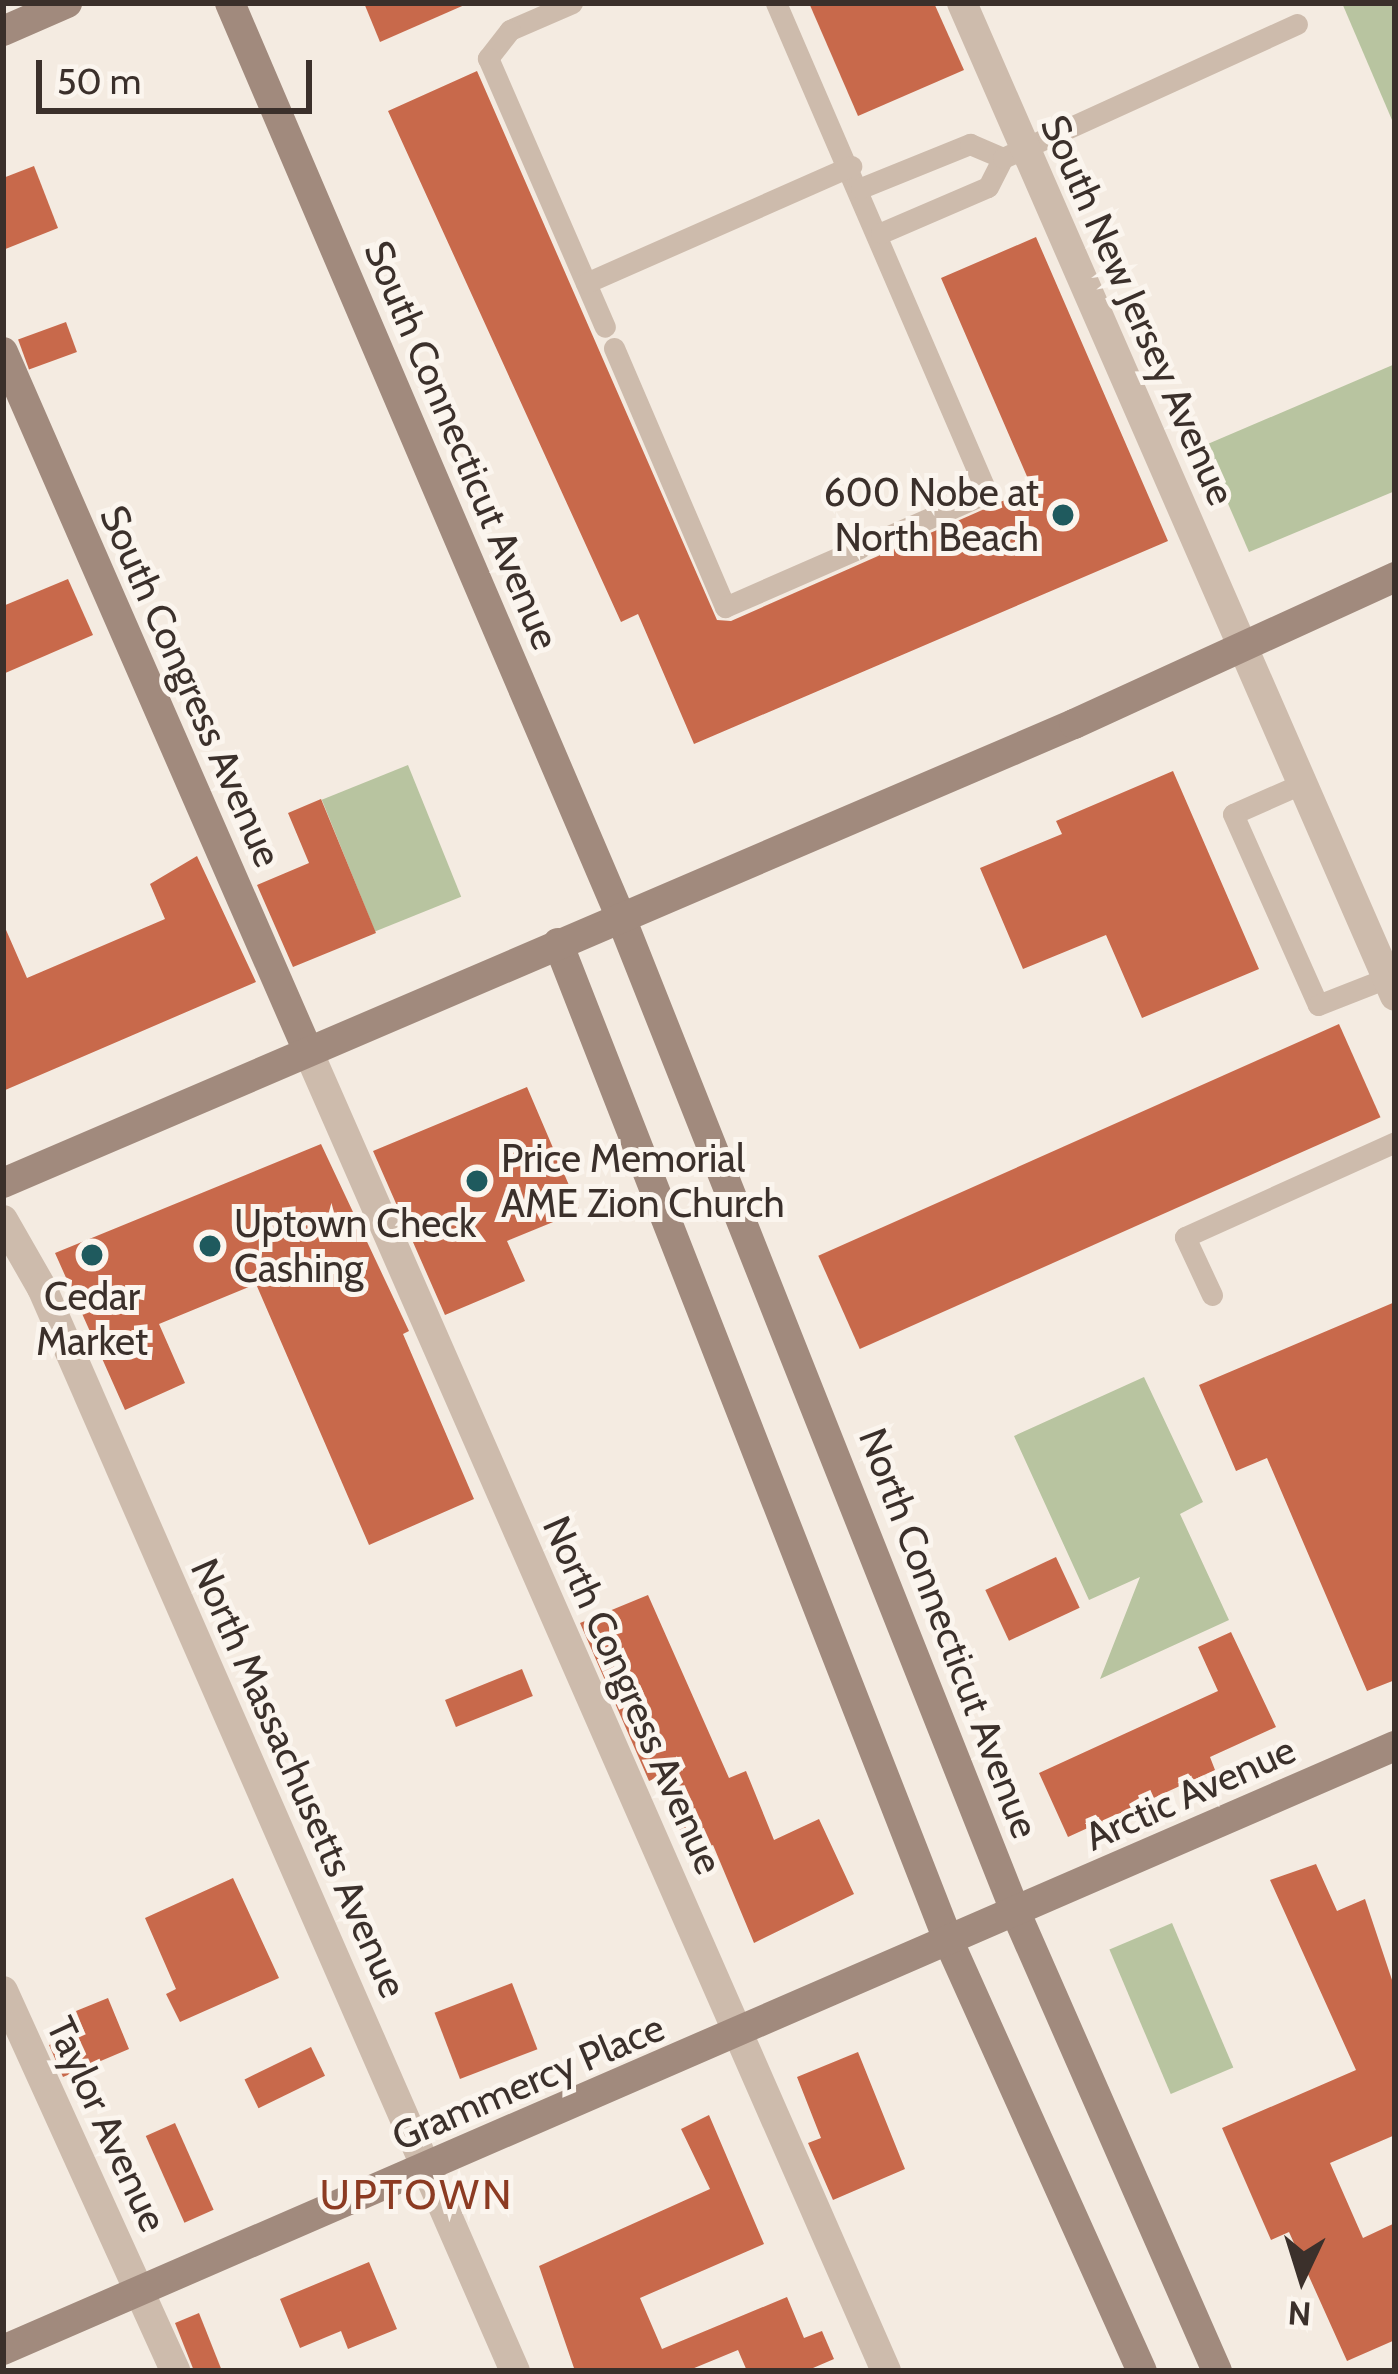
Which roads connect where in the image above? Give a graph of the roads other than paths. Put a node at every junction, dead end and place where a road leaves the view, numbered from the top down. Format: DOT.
graph roads {
  1 [pos="68,3"];
  2 [pos="230,3"];
  3 [pos="572,3"];
  4 [pos="776,3"];
  5 [pos="962,3"];
  6 [pos="1297,24"];
  7 [pos="3,31"];
  8 [pos="1014,153"];
  9 [pos="851,166"];
  10 [pos="860,188"];
  11 [pos="881,233"];
  12 [pos="586,283"];
  13 [pos="3,352"];
  14 [pos="884,538"];
  15 [pos="860,548"];
  16 [pos="1395,577"];
  17 [pos="1243,648"];
  18 [pos="1301,784"];
  19 [pos="621,918"];
  20 [pos="558,943"];
  21 [pos="1391,987"];
  22 [pos="308,1051"];
  23 [pos="1395,1142"];
  24 [pos="3,1183"];
  25 [pos="3,1220"];
  26 [pos="1212,1295"];
  27 [pos="1395,1746"];
  28 [pos="1016,1913"];
  29 [pos="949,1942"];
  30 [pos="3,1991"];
  31 [pos="739,2035"];
  32 [pos="426,2167"];
  33 [pos="140,2289"];
  34 [pos="3,2350"];
  35 [pos="175,2371"];
  36 [pos="515,2371"];
  37 [pos="886,2371"];
  38 [pos="1142,2371"];
  39 [pos="1217,2371"];
  1 -- 7 [label="street"];
  2 -- 19 [label="street, South Connecticut Avenue"];
  3 -- 12 [label="lane"];
  4 -- 9 [label="lane"];
  5 -- 8 [label="street, South New Jersey Avenue"];
  6 -- 8 [label="lane"];
  8 -- 10 [label="lane"];
  8 -- 11 [label="lane"];
  8 -- 17 [label="street, South New Jersey Avenue"];
  9 -- 10 [label="lane"];
  9 -- 12 [label="lane"];
  10 -- 11 [label="lane"];
  11 -- 14 [label="lane"];
  12 -- 15 [label="lane"];
  13 -- 22 [label="street, South Congress Avenue"];
  16 -- 17 [label="street"];
  17 -- 18 [label="street, South New Jersey Avenue"];
  17 -- 19 [label="street"];
  18 -- 21 [label="street, South New Jersey Avenue"];
  18 -- 21 [label="lane"];
  19 -- 20 [label="street"];
  19 -- 28 [label="street, North Connecticut Avenue"];
  20 -- 22 [label="street"];
  20 -- 29 [label="street"];
  22 -- 24 [label="street"];
  22 -- 31 [label="street, North Congress Avenue"];
  23 -- 26 [label="lane"];
  25 -- 32 [label="street, North Massachusetts Avenue"];
  27 -- 28 [label="street, Arctic Avenue"];
  28 -- 29 [label="street, Grammercy Place"];
  28 -- 39 [label="street, North Connecticut Avenue"];
  29 -- 31 [label="street, Grammercy Place"];
  29 -- 38 [label="street"];
  30 -- 33 [label="street, Taylor Avenue"];
  31 -- 32 [label="street, Grammercy Place"];
  31 -- 37 [label="street, North Congress Avenue"];
  32 -- 33 [label="street, Grammercy Place"];
  32 -- 36 [label="street, North Massachusetts Avenue"];
  33 -- 34 [label="street, Grammercy Place"];
  33 -- 35 [label="street, Taylor Avenue"];
}
